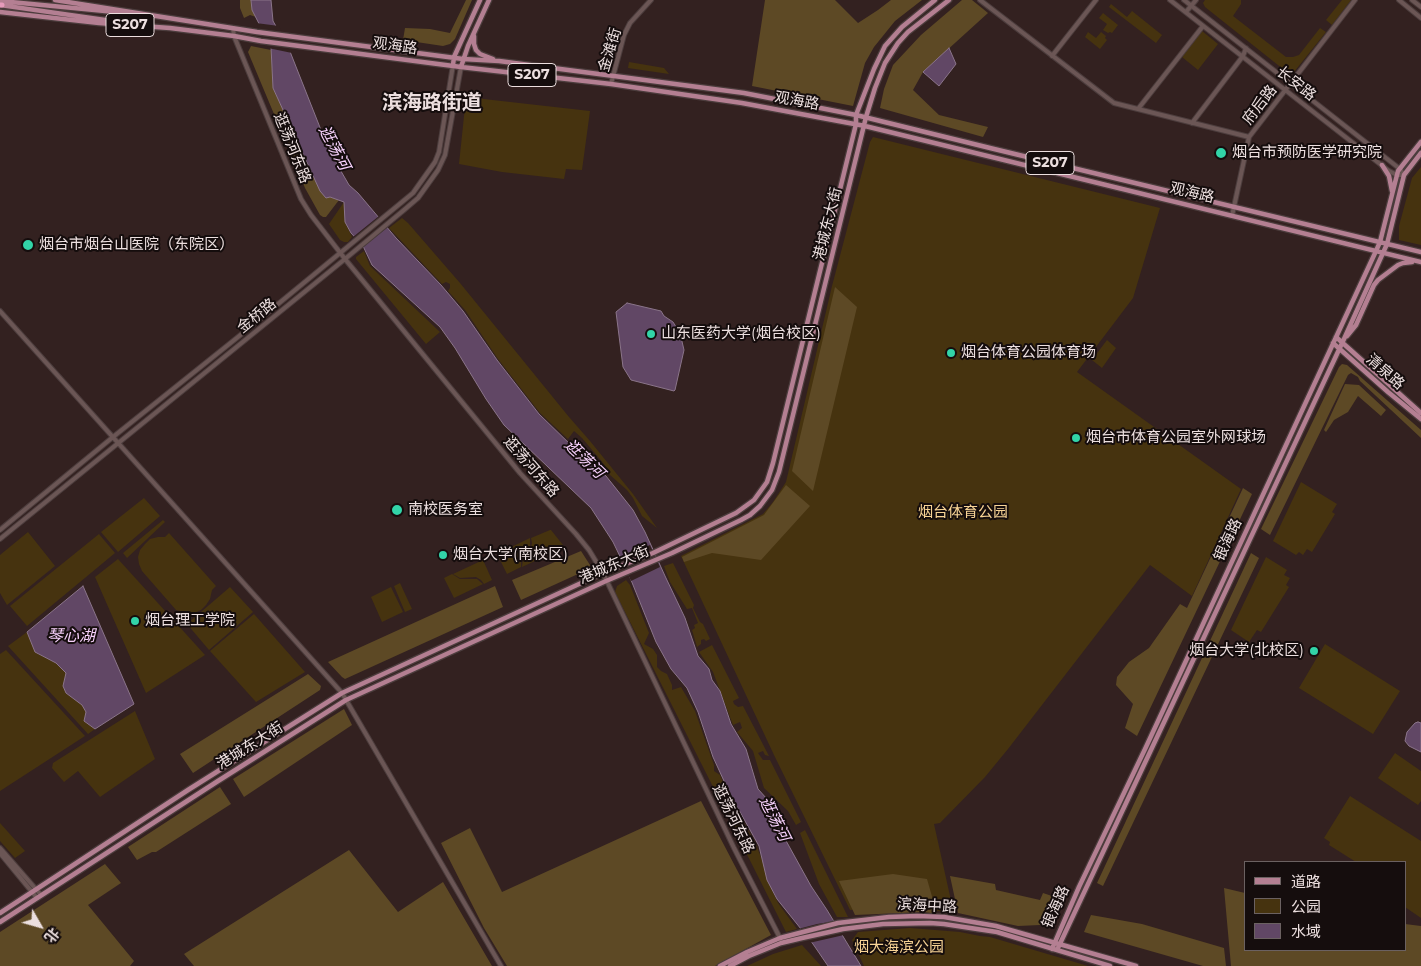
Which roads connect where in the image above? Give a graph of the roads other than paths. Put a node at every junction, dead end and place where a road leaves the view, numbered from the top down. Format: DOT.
graph roads {
  1 [pos="55,0"];
  2 [pos="480,0"];
  3 [pos="489,0"];
  4 [pos="651,0"];
  5 [pos="935,0"];
  6 [pos="949,0"];
  7 [pos="980,0"];
  8 [pos="1096,0"];
  9 [pos="1170,0"];
  10 [pos="1184,0"];
  11 [pos="1196,0"];
  12 [pos="1355,0"];
  13 [pos="1399,0"];
  14 [pos="1412,0"];
  15 [pos="0,4"];
  16 [pos="1192,6"];
  17 [pos="1421,7"];
  18 [pos="0,12"];
  19 [pos="1186,12"];
  20 [pos="160,17"];
  21 [pos="1421,18"];
  22 [pos="1204,26"];
  23 [pos="157,28"];
  24 [pos="233,28"];
  25 [pos="475,30"];
  26 [pos="234,36"];
  27 [pos="1246,48"];
  28 [pos="1052,56"];
  29 [pos="1243,56"];
  30 [pos="454,57"];
  31 [pos="463,59"];
  32 [pos="499,61"];
  33 [pos="453,66"];
  34 [pos="461,67"];
  35 [pos="614,76"];
  36 [pos="1291,83"];
  37 [pos="611,84"];
  38 [pos="1286,90"];
  39 [pos="1138,109"];
  40 [pos="856,114"];
  41 [pos="866,117"];
  42 [pos="1192,123"];
  43 [pos="856,124"];
  44 [pos="865,126"];
  45 [pos="1249,137"];
  46 [pos="1421,142"];
  47 [pos="1421,153"];
  48 [pos="1382,155"];
  49 [pos="1377,162"];
  50 [pos="1382,165"];
  51 [pos="1400,169"];
  52 [pos="1397,175"];
  53 [pos="1404,175"];
  54 [pos="1392,193"];
  55 [pos="1234,207"];
  56 [pos="1232,216"];
  57 [pos="1380,242"];
  58 [pos="1387,244"];
  59 [pos="1376,251"];
  60 [pos="1421,252"];
  61 [pos="340,253"];
  62 [pos="1383,254"];
  63 [pos="345,259"];
  64 [pos="1420,262"];
  65 [pos="0,311"];
  66 [pos="1336,337"];
  67 [pos="1344,341"];
  68 [pos="1333,343"];
  69 [pos="1340,349"];
  70 [pos="1421,413"];
  71 [pos="1421,419"];
  72 [pos="113,437"];
  73 [pos="118,443"];
  74 [pos="0,530"];
  75 [pos="0,539"];
  76 [pos="603,574"];
  77 [pos="606,581"];
  78 [pos="517,613"];
  79 [pos="521,620"];
  80 [pos="342,693"];
  81 [pos="346,700"];
  82 [pos="0,848"];
  83 [pos="0,853"];
  84 [pos="34,890"];
  85 [pos="39,897"];
  86 [pos="0,913"];
  87 [pos="0,922"];
  88 [pos="781,941"];
  89 [pos="1057,942"];
  90 [pos="1054,949"];
  91 [pos="501,966"];
  92 [pos="720,966"];
  93 [pos="730,966"];
  94 [pos="1110,966"];
  95 [pos="1136,966"];
  1 -- 20 [label="main road, 观海路 / S207"];
  2 -- 30 [label="main road"];
  3 -- 25 [label="main road"];
  4 -- 35 [label="street, 金滩街"];
  5 -- 40 [label="main road, 港城东大街"];
  6 -- 41 [label="main road, 港城东大街"];
  7 -- 28 [label="street"];
  8 -- 28 [label="street"];
  9 -- 19 [label="street, 长安路"];
  10 -- 16 [label="street"];
  11 -- 16 [label="street"];
  12 -- 36 [label="street, 府后路"];
  13 -- 21 [label="street"];
  14 -- 17 [label="street"];
  15 -- 20 [label="main road, 观海路"];
  15 -- 23 [label="main road, 观海路"];
  16 -- 19 [label="street"];
  16 -- 27 [label="street"];
  18 -- 23 [label="main road, 观海路 / S207"];
  19 -- 22 [label="street, 长安路"];
  20 -- 24 [label="main road, 观海路 / S207"];
  22 -- 29 [label="street, 长安路"];
  22 -- 39 [label="street"];
  23 -- 26 [label="main road, 观海路 / S207"];
  24 -- 26 [label="street, 逛荡河东路"];
  24 -- 30 [label="main road, 观海路 / S207"];
  25 -- 31 [label="main road"];
  25 -- 32 [label="main road"];
  26 -- 33 [label="main road, 观海路 / S207"];
  26 -- 61 [label="street, 逛荡河东路"];
  27 -- 29 [label="street"];
  27 -- 36 [label="street"];
  28 -- 39 [label="street"];
  29 -- 38 [label="street, 长安路"];
  29 -- 42 [label="street"];
  30 -- 31 [label="main road, 观海路 / S207"];
  30 -- 33 [label="main road"];
  31 -- 32 [label="main road, 观海路 / S207"];
  31 -- 34 [label="main road"];
  32 -- 35 [label="main road, 观海路 / S207"];
  33 -- 34 [label="main road, 观海路 / S207"];
  33 -- 61 [label="street, 金桥路"];
  34 -- 37 [label="main road, 观海路 / S207"];
  34 -- 63 [label="street, 金桥路"];
  35 -- 37 [label="street, 金滩街"];
  35 -- 40 [label="main road, 观海路 / S207"];
  36 -- 38 [label="street, 府后路"];
  36 -- 48 [label="street"];
  37 -- 43 [label="main road, 观海路 / S207"];
  38 -- 45 [label="street, 府后路"];
  38 -- 49 [label="street, 长安路"];
  39 -- 42 [label="street"];
  40 -- 41 [label="main road, 观海路 / S207"];
  40 -- 43 [label="main road, 港城东大街"];
  41 -- 44 [label="main road, 港城东大街"];
  41 -- 55 [label="main road, 观海路 / S207"];
  42 -- 45 [label="street"];
  43 -- 44 [label="main road, 观海路 / S207"];
  43 -- 76 [label="main road, 港城东大街"];
  44 -- 56 [label="main road, 观海路 / S207"];
  44 -- 77 [label="main road, 港城东大街"];
  45 -- 55 [label="street, 府后路"];
  46 -- 51 [label="main road, 银海路"];
  47 -- 53 [label="main road, 银海路"];
  48 -- 49 [label="street"];
  48 -- 51 [label="street"];
  49 -- 50 [label="street, 长安路"];
  50 -- 52 [label="street, 长安路"];
  50 -- 54 [label="main road"];
  51 -- 52 [label="main road, 银海路"];
  51 -- 53 [label="street"];
  52 -- 53 [label="street"];
  52 -- 54 [label="main road, 银海路"];
  53 -- 58 [label="main road, 银海路"];
  54 -- 57 [label="main road, 银海路"];
  55 -- 56 [label="street, 府后路"];
  55 -- 57 [label="main road, 观海路 / S207"];
  56 -- 59 [label="main road, 观海路 / S207"];
  57 -- 58 [label="main road, 观海路 / S207"];
  57 -- 59 [label="main road, 银海路"];
  58 -- 60 [label="main road, 观海路 / S207"];
  58 -- 62 [label="main road, 银海路"];
  59 -- 62 [label="main road, 观海路 / S207"];
  59 -- 66 [label="main road, 银海路"];
  61 -- 63 [label="street, 逛荡河东路"];
  61 -- 72 [label="street, 金桥路"];
  62 -- 64 [label="main road, 观海路 / S207"];
  62 -- 67 [label="main road, 银海路"];
  63 -- 73 [label="street, 金桥路"];
  63 -- 76 [label="street, 逛荡河东路"];
  64 -- 67 [label="main road"];
  65 -- 72 [label="street"];
  66 -- 67 [label="main road, 清泉路"];
  66 -- 68 [label="main road, 银海路"];
  67 -- 69 [label="main road, 银海路"];
  67 -- 70 [label="main road, 清泉路"];
  68 -- 69 [label="main road, 清泉路"];
  68 -- 89 [label="main road, 银海路"];
  69 -- 71 [label="main road, 清泉路"];
  69 -- 89 [label="main road, 银海路"];
  72 -- 73 [label="street"];
  72 -- 74 [label="street, 金桥路"];
  73 -- 75 [label="street, 金桥路"];
  73 -- 80 [label="street"];
  76 -- 77 [label="street, 逛荡河东路"];
  76 -- 78 [label="main road, 港城东大街"];
  77 -- 79 [label="main road, 港城东大街"];
  77 -- 88 [label="street, 逛荡河东路"];
  78 -- 79 [label="main road"];
  78 -- 80 [label="main road, 港城东大街"];
  79 -- 81 [label="main road, 港城东大街"];
  80 -- 81 [label="street"];
  80 -- 84 [label="main road, 港城东大街"];
  81 -- 85 [label="main road, 港城东大街"];
  81 -- 91 [label="street"];
  82 -- 84 [label="street"];
  83 -- 84 [label="street"];
  84 -- 85 [label="street"];
  84 -- 86 [label="main road, 港城东大街"];
  85 -- 87 [label="main road, 港城东大街"];
  88 -- 89 [label="main road, 滨海中路"];
  88 -- 90 [label="main road, 滨海中路"];
  88 -- 92 [label="main road, 滨海中路"];
  88 -- 93 [label="main road, 滨海中路"];
  89 -- 90 [label="main road, 银海路"];
  89 -- 95 [label="main road, 滨海中路"];
  90 -- 94 [label="main road, 滨海中路"];
}
